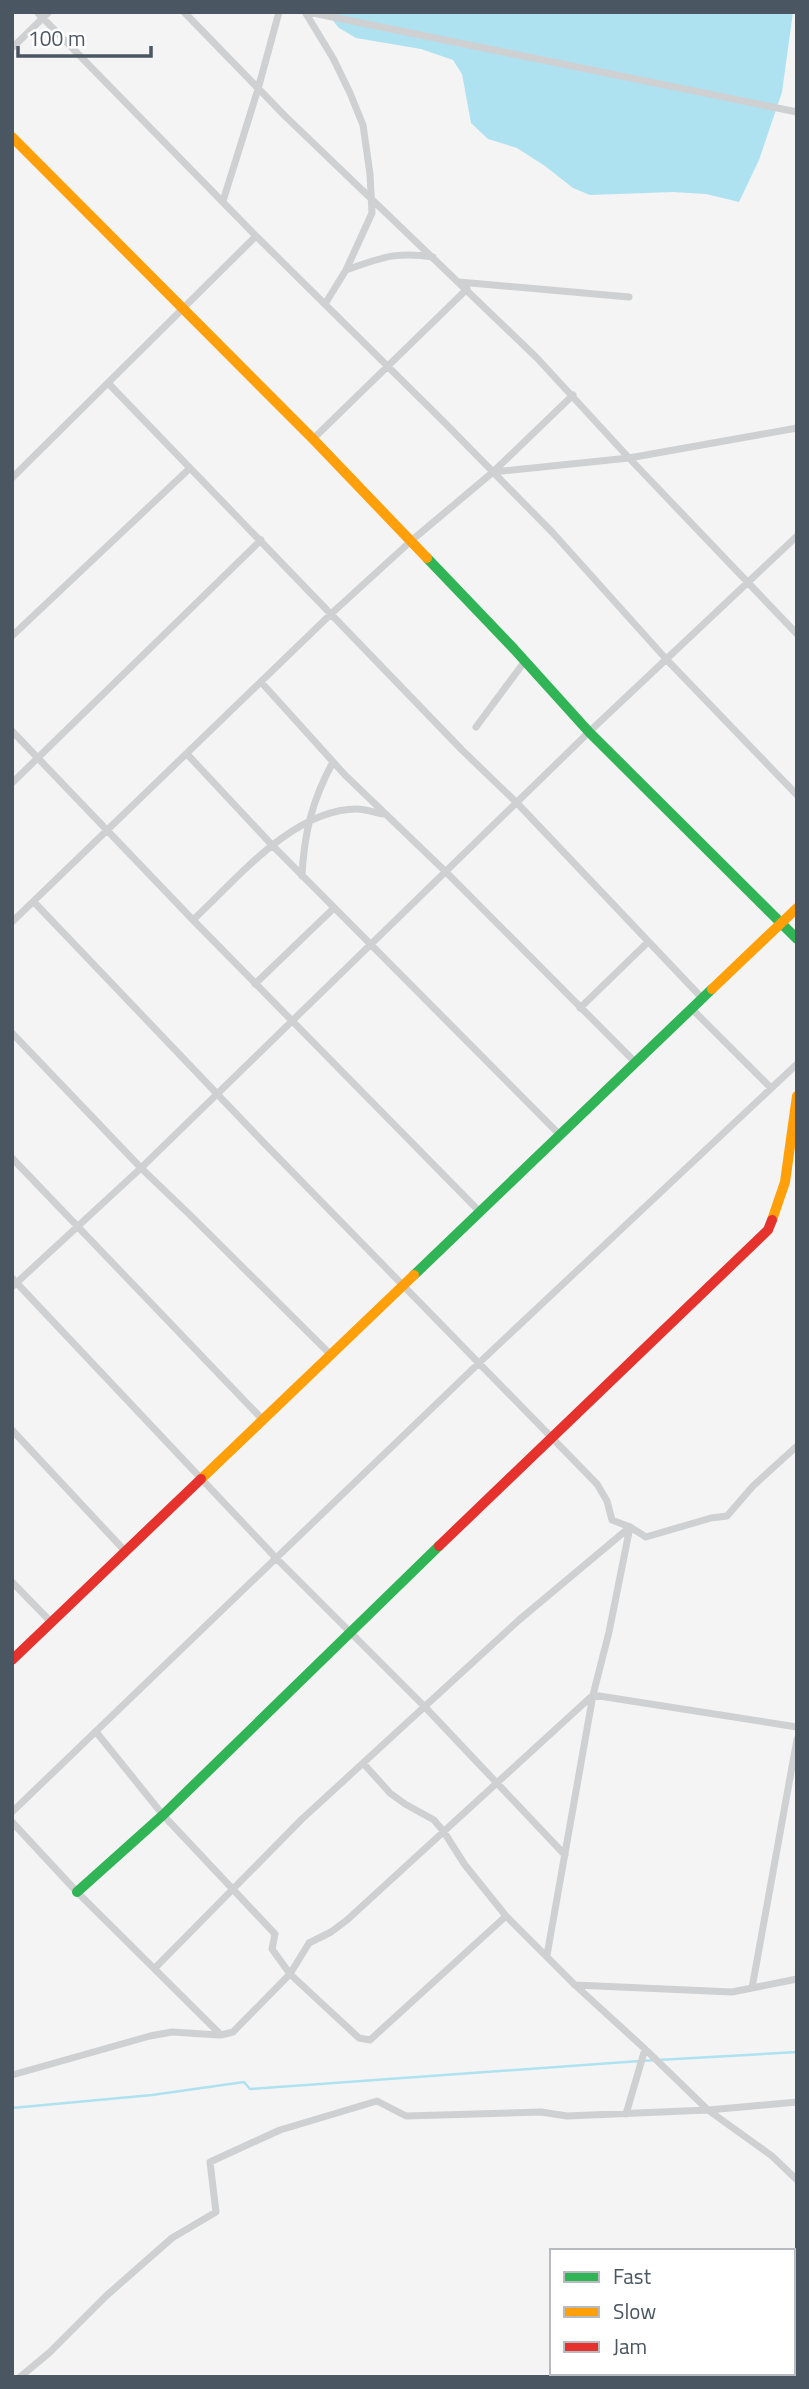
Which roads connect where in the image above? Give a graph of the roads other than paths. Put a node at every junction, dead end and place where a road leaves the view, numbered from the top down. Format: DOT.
graph roads {
  1 [pos="184,12"];
  2 [pos="279,12"];
  3 [pos="306,12"];
  4 [pos="43,14"];
  5 [pos="12,48"];
  6 [pos="258,89"];
  7 [pos="797,112"];
  8 [pos="12,137"];
  9 [pos="371,198"];
  10 [pos="223,201"];
  11 [pos="256,236"];
  12 [pos="434,258"];
  13 [pos="346,270"];
  14 [pos="459,282"];
  15 [pos="467,289"];
  16 [pos="629,297"];
  17 [pos="324,304"];
  18 [pos="183,309"];
  19 [pos="388,366"];
  20 [pos="108,383"];
  21 [pos="573,395"];
  22 [pos="797,428"];
  23 [pos="313,439"];
  24 [pos="629,458"];
  25 [pos="190,468"];
  26 [pos="493,472"];
  27 [pos="12,478"];
  28 [pos="797,536"];
  29 [pos="261,540"];
  30 [pos="411,541"];
  31 [pos="748,583"];
  32 [pos="331,613"];
  33 [pos="797,634"];
  34 [pos="12,636"];
  35 [pos="667,660"];
  36 [pos="524,661"];
  37 [pos="261,682"];
  38 [pos="476,727"];
  39 [pos="12,731"];
  40 [pos="589,733"];
  41 [pos="187,754"];
  42 [pos="39,758"];
  43 [pos="333,762"];
  44 [pos="12,783"];
  45 [pos="797,794"];
  46 [pos="517,803"];
  47 [pos="386,815"];
  48 [pos="309,821"];
  49 [pos="107,831"];
  50 [pos="272,845"];
  51 [pos="446,872"];
  52 [pos="303,876"];
  53 [pos="34,902"];
  54 [pos="334,908"];
  55 [pos="797,908"];
  56 [pos="193,920"];
  57 [pos="12,922"];
  58 [pos="780,922"];
  59 [pos="797,939"];
  60 [pos="648,942"];
  61 [pos="371,945"];
  62 [pos="256,984"];
  63 [pos="702,998"];
  64 [pos="580,1007"];
  65 [pos="691,1008"];
  66 [pos="293,1022"];
  67 [pos="12,1033"];
  68 [pos="635,1062"];
  69 [pos="797,1064"];
  70 [pos="771,1088"];
  71 [pos="218,1095"];
  72 [pos="797,1096"];
  73 [pos="560,1135"];
  74 [pos="12,1158"];
  75 [pos="141,1168"];
  76 [pos="480,1212"];
  77 [pos="78,1226"];
  78 [pos="14,1283"];
  79 [pos="403,1284"];
  80 [pos="330,1354"];
  81 [pos="480,1362"];
  82 [pos="263,1420"];
  83 [pos="12,1430"];
  84 [pos="550,1437"];
  85 [pos="797,1446"];
  86 [pos="202,1479"];
  87 [pos="630,1527"];
  88 [pos="125,1551"];
  89 [pos="277,1559"];
  90 [pos="12,1582"];
  91 [pos="52,1623"];
  92 [pos="351,1633"];
  93 [pos="12,1660"];
  94 [pos="593,1695"];
  95 [pos="424,1706"];
  96 [pos="797,1727"];
  97 [pos="97,1733"];
  98 [pos="797,1739"];
  99 [pos="363,1763"];
  100 [pos="497,1783"];
  101 [pos="12,1812"];
  102 [pos="163,1815"];
  103 [pos="12,1822"];
  104 [pos="444,1832"];
  105 [pos="565,1855"];
  106 [pos="233,1888"];
  107 [pos="77,1892"];
  108 [pos="506,1916"];
  109 [pos="547,1955"];
  110 [pos="155,1968"];
  111 [pos="290,1974"];
  112 [pos="797,1979"];
  113 [pos="575,1984"];
  114 [pos="752,1988"];
  115 [pos="220,2035"];
  116 [pos="646,2049"];
  117 [pos="12,2075"];
  118 [pos="797,2102"];
  119 [pos="708,2110"];
  120 [pos="626,2114"];
  121 [pos="797,2180"];
  122 [pos="20,2377"];
  1 -- 6 [label="street"];
  2 -- 6 [label="street"];
  3 -- 7 [label="street"];
  3 -- 9 [label="street"];
  4 -- 5 [label="street"];
  4 -- 10 [label="street"];
  6 -- 9 [label="street"];
  6 -- 10 [label="street"];
  8 -- 18 [label="street"];
  9 -- 12 [label="street"];
  9 -- 13 [label="street"];
  10 -- 11 [label="street"];
  11 -- 17 [label="street"];
  11 -- 18 [label="street"];
  12 -- 13 [label="street"];
  12 -- 14 [label="street"];
  13 -- 17 [label="street"];
  14 -- 15 [label="street"];
  14 -- 16 [label="street"];
  15 -- 19 [label="street"];
  15 -- 21 [label="street"];
  17 -- 19 [label="street"];
  18 -- 20 [label="street"];
  18 -- 23 [label="street"];
  19 -- 23 [label="street"];
  19 -- 26 [label="street"];
  20 -- 25 [label="street"];
  20 -- 27 [label="street"];
  21 -- 24 [label="street"];
  21 -- 26 [label="street"];
  22 -- 24 [label="street"];
  23 -- 30 [label="street"];
  24 -- 26 [label="street"];
  24 -- 31 [label="street"];
  25 -- 29 [label="street"];
  25 -- 34 [label="street"];
  26 -- 30 [label="street"];
  26 -- 35 [label="street"];
  28 -- 31 [label="street"];
  29 -- 32 [label="street"];
  29 -- 42 [label="street"];
  30 -- 32 [label="street"];
  30 -- 36 [label="street"];
  31 -- 33 [label="street"];
  31 -- 35 [label="street"];
  32 -- 37 [label="street"];
  32 -- 46 [label="street"];
  35 -- 40 [label="street"];
  35 -- 45 [label="street"];
  36 -- 38 [label="street"];
  36 -- 40 [label="street"];
  37 -- 41 [label="street"];
  37 -- 43 [label="street"];
  39 -- 42 [label="street"];
  40 -- 46 [label="street"];
  40 -- 58 [label="street"];
  41 -- 49 [label="street"];
  41 -- 50 [label="street"];
  42 -- 44 [label="street"];
  42 -- 49 [label="street"];
  43 -- 47 [label="street"];
  43 -- 48 [label="street"];
  46 -- 51 [label="street"];
  46 -- 60 [label="street"];
  47 -- 48 [label="street"];
  47 -- 51 [label="street"];
  48 -- 50 [label="street"];
  48 -- 52 [label="street"];
  49 -- 53 [label="street"];
  49 -- 56 [label="street"];
  50 -- 52 [label="street"];
  50 -- 56 [label="street"];
  51 -- 61 [label="street"];
  51 -- 64 [label="street"];
  52 -- 54 [label="street"];
  53 -- 57 [label="street"];
  53 -- 71 [label="street"];
  54 -- 61 [label="street"];
  54 -- 62 [label="street"];
  55 -- 58 [label="street"];
  56 -- 62 [label="street"];
  58 -- 59 [label="street"];
  58 -- 63 [label="street"];
  60 -- 63 [label="street"];
  60 -- 64 [label="street"];
  61 -- 66 [label="street"];
  61 -- 73 [label="street"];
  62 -- 66 [label="street"];
  63 -- 65 [label="street"];
  64 -- 68 [label="street"];
  65 -- 68 [label="street"];
  65 -- 70 [label="street"];
  66 -- 71 [label="street"];
  66 -- 76 [label="street"];
  67 -- 75 [label="street"];
  68 -- 73 [label="street"];
  69 -- 70 [label="street"];
  70 -- 81 [label="street"];
  71 -- 75 [label="street"];
  71 -- 79 [label="street"];
  72 -- 84 [label="street"];
  73 -- 76 [label="street"];
  74 -- 77 [label="street"];
  75 -- 77 [label="street"];
  75 -- 80 [label="street"];
  76 -- 79 [label="street"];
  77 -- 78 [label="street"];
  77 -- 82 [label="street"];
  78 -- 86 [label="street"];
  79 -- 80 [label="street"];
  79 -- 81 [label="street"];
  80 -- 82 [label="street"];
  81 -- 84 [label="street"];
  81 -- 89 [label="street"];
  82 -- 86 [label="street"];
  83 -- 88 [label="street"];
  84 -- 87 [label="street"];
  84 -- 92 [label="street"];
  85 -- 87 [label="street"];
  86 -- 88 [label="street"];
  86 -- 89 [label="street"];
  87 -- 94 [label="street"];
  87 -- 95 [label="street"];
  88 -- 91 [label="street"];
  89 -- 92 [label="street"];
  89 -- 97 [label="street"];
  90 -- 91 [label="street"];
  91 -- 93 [label="street"];
  92 -- 95 [label="street"];
  92 -- 102 [label="street"];
  94 -- 96 [label="street"];
  94 -- 100 [label="street"];
  94 -- 105 [label="street"];
  95 -- 99 [label="street"];
  95 -- 100 [label="street"];
  97 -- 101 [label="street"];
  97 -- 102 [label="street"];
  98 -- 114 [label="street"];
  99 -- 104 [label="street"];
  99 -- 106 [label="street"];
  100 -- 104 [label="street"];
  100 -- 105 [label="street"];
  102 -- 106 [label="street"];
  102 -- 107 [label="street"];
  103 -- 107 [label="street"];
  104 -- 108 [label="street"];
  104 -- 111 [label="street"];
  105 -- 109 [label="street"];
  106 -- 110 [label="street"];
  106 -- 111 [label="street"];
  107 -- 110 [label="street"];
  108 -- 109 [label="street"];
  108 -- 111 [label="street"];
  109 -- 113 [label="street"];
  110 -- 115 [label="street"];
  111 -- 115 [label="street"];
  112 -- 114 [label="street"];
  113 -- 114 [label="street"];
  113 -- 116 [label="street"];
  115 -- 117 [label="street"];
  116 -- 119 [label="street"];
  116 -- 120 [label="street"];
  118 -- 119 [label="street"];
  119 -- 120 [label="street"];
  119 -- 121 [label="street"];
  120 -- 122 [label="street"];
}
